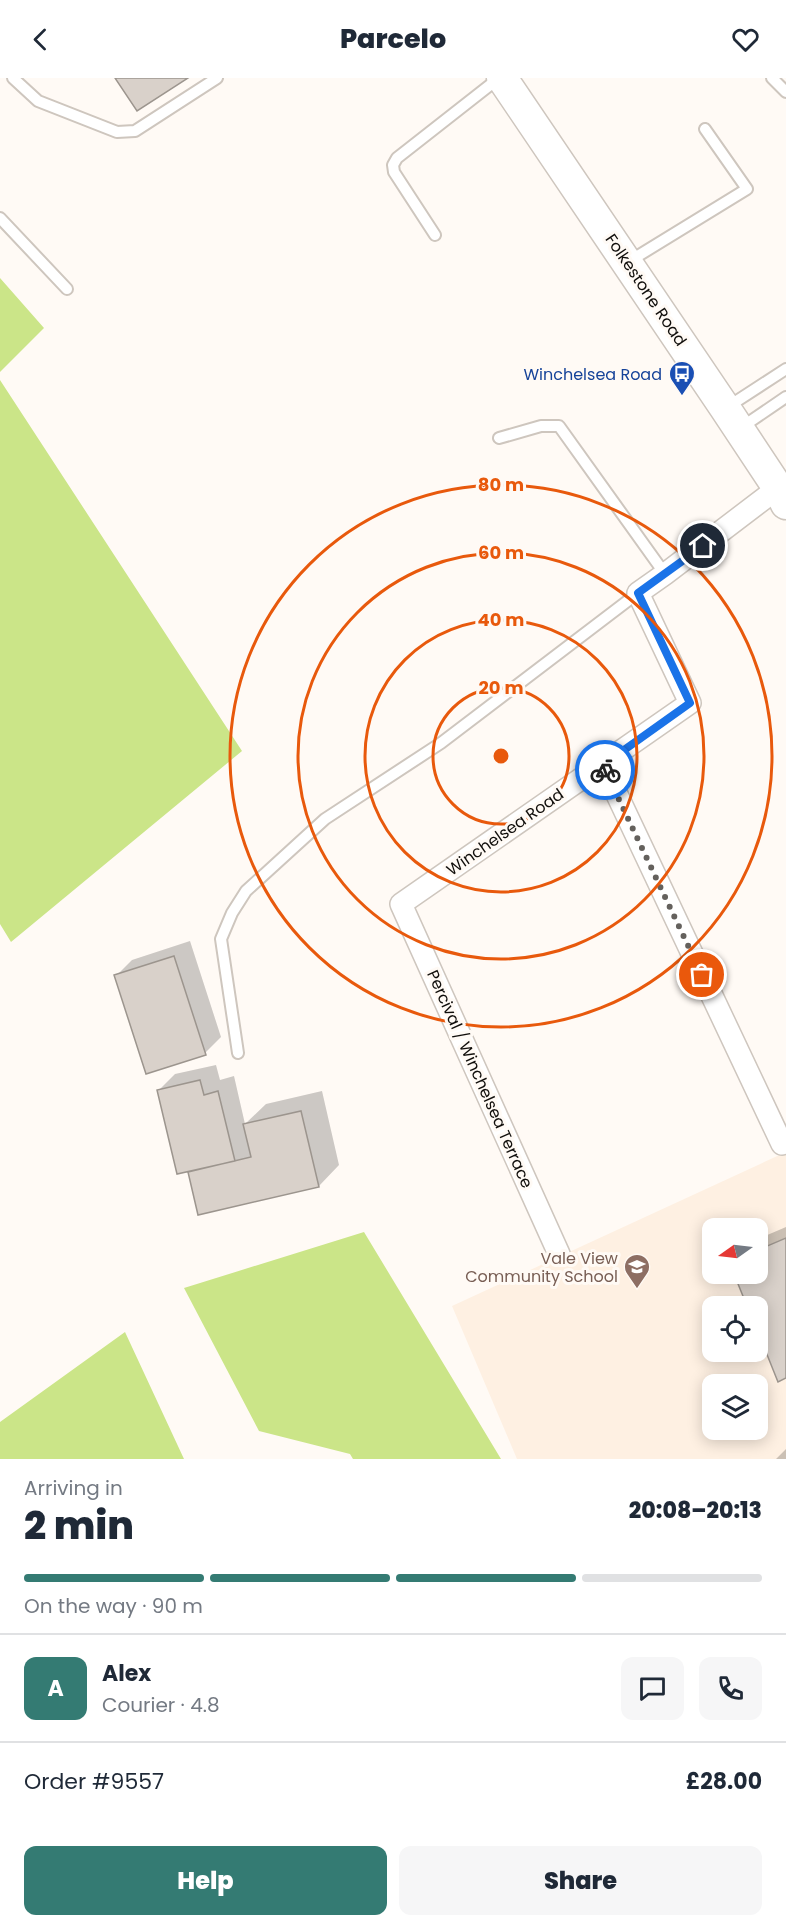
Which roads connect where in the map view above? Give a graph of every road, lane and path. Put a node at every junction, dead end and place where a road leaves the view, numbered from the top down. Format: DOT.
graph roads {
  1 [pos="14,78"];
  2 [pos="216,78"];
  3 [pos="500,78"];
  4 [pos="772,78"];
  5 [pos="786,92"];
  6 [pos="705,129"];
  7 [pos="0,218"];
  8 [pos="435,235"];
  9 [pos="627,262"];
  10 [pos="67,289"];
  11 [pos="786,369"];
  12 [pos="786,397"];
  13 [pos="732,418"];
  14 [pos="499,438"];
  15 [pos="782,496"];
  16 [pos="665,574"];
  17 [pos="638,593"];
  18 [pos="603,765"];
  19 [pos="401,904"];
  20 [pos="238,1053"];
  21 [pos="782,1144"];
  22 [pos="559,1254"];
  1 -- 2 [label="lane"];
  3 -- 8 [label="lane"];
  3 -- 9 [label="main road, Folkestone Road"];
  4 -- 5 [label="lane"];
  6 -- 9 [label="lane"];
  7 -- 10 [label="lane"];
  9 -- 13 [label="main road, Folkestone Road"];
  11 -- 13 [label="lane"];
  12 -- 13 [label="lane"];
  13 -- 15 [label="main road, Folkestone Road"];
  14 -- 16 [label="lane"];
  15 -- 16 [label="street"];
  16 -- 17 [label="street"];
  17 -- 18 [label="street, Winchelsea Road"];
  17 -- 20 [label="lane"];
  18 -- 19 [label="street, Winchelsea Road"];
  18 -- 21 [label="street"];
  19 -- 22 [label="street, Percival / Winchelsea Terrace"];
}
